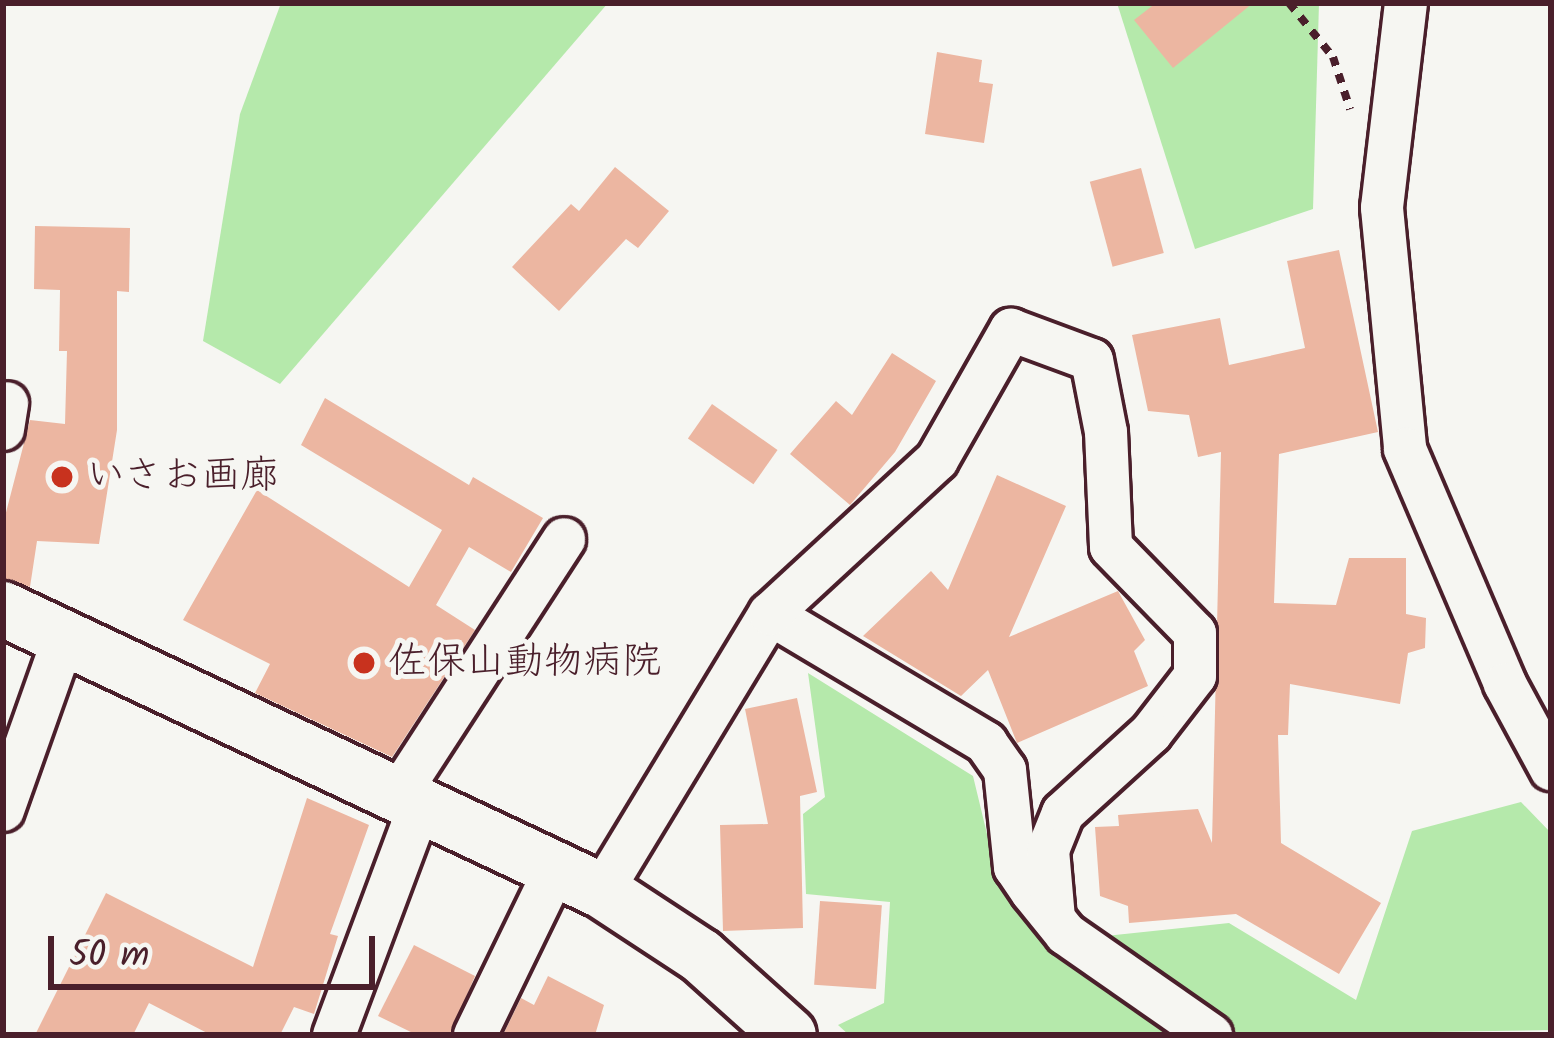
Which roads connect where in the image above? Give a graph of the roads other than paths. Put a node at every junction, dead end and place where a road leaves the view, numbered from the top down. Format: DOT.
graph roads {
  1 [pos="1406,3"];
  2 [pos="564,539"];
  3 [pos="3,609"];
  4 [pos="770,614"];
  5 [pos="64,638"];
  6 [pos="1551,769"];
  7 [pos="409,800"];
  8 [pos="3,810"];
  9 [pos="579,880"];
  10 [pos="1054,918"];
  11 [pos="334,1035"];
  12 [pos="475,1035"];
  13 [pos="789,1035"];
  14 [pos="1210,1035"];
  1 -- 6 [label="street"];
  2 -- 7 [label="street"];
  3 -- 5 [label="street"];
  4 -- 9 [label="street"];
  4 -- 10 [label="street"];
  4 -- 10 [label="street"];
  5 -- 7 [label="street"];
  5 -- 8 [label="street"];
  7 -- 9 [label="street"];
  7 -- 11 [label="street"];
  9 -- 12 [label="street"];
  9 -- 13 [label="street"];
  10 -- 14 [label="street"];
}
